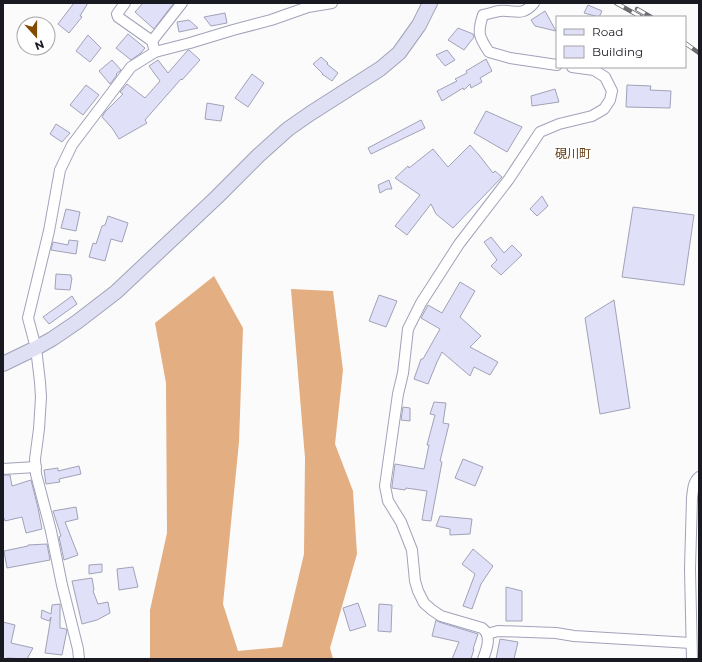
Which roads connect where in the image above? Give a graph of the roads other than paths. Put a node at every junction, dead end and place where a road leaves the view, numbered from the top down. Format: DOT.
graph roads {
  1 [pos="125,3"];
  2 [pos="182,3"];
  3 [pos="332,3"];
  4 [pos="430,3"];
  5 [pos="534,3"];
  6 [pos="152,41"];
  7 [pos="154,52"];
  8 [pos="556,65"];
  9 [pos="579,68"];
  10 [pos="36,348"];
  11 [pos="3,364"];
  12 [pos="36,467"];
  13 [pos="3,469"];
  14 [pos="699,476"];
  15 [pos="488,634"];
  16 [pos="691,643"];
  17 [pos="78,659"];
  18 [pos="483,659"];
  19 [pos="692,659"];
  1 -- 6 [label="street"];
  2 -- 6 [label="street"];
  3 -- 7 [label="street"];
  4 -- 10 [label="street"];
  5 -- 8 [label="street"];
  6 -- 7 [label="street"];
  7 -- 10 [label="street"];
  9 -- 15 [label="street"];
  10 -- 11 [label="street"];
  10 -- 12 [label="street"];
  12 -- 13 [label="street"];
  12 -- 17 [label="street"];
  14 -- 16 [label="street"];
  15 -- 16 [label="street"];
  15 -- 18 [label="street"];
  16 -- 19 [label="street"];
}
